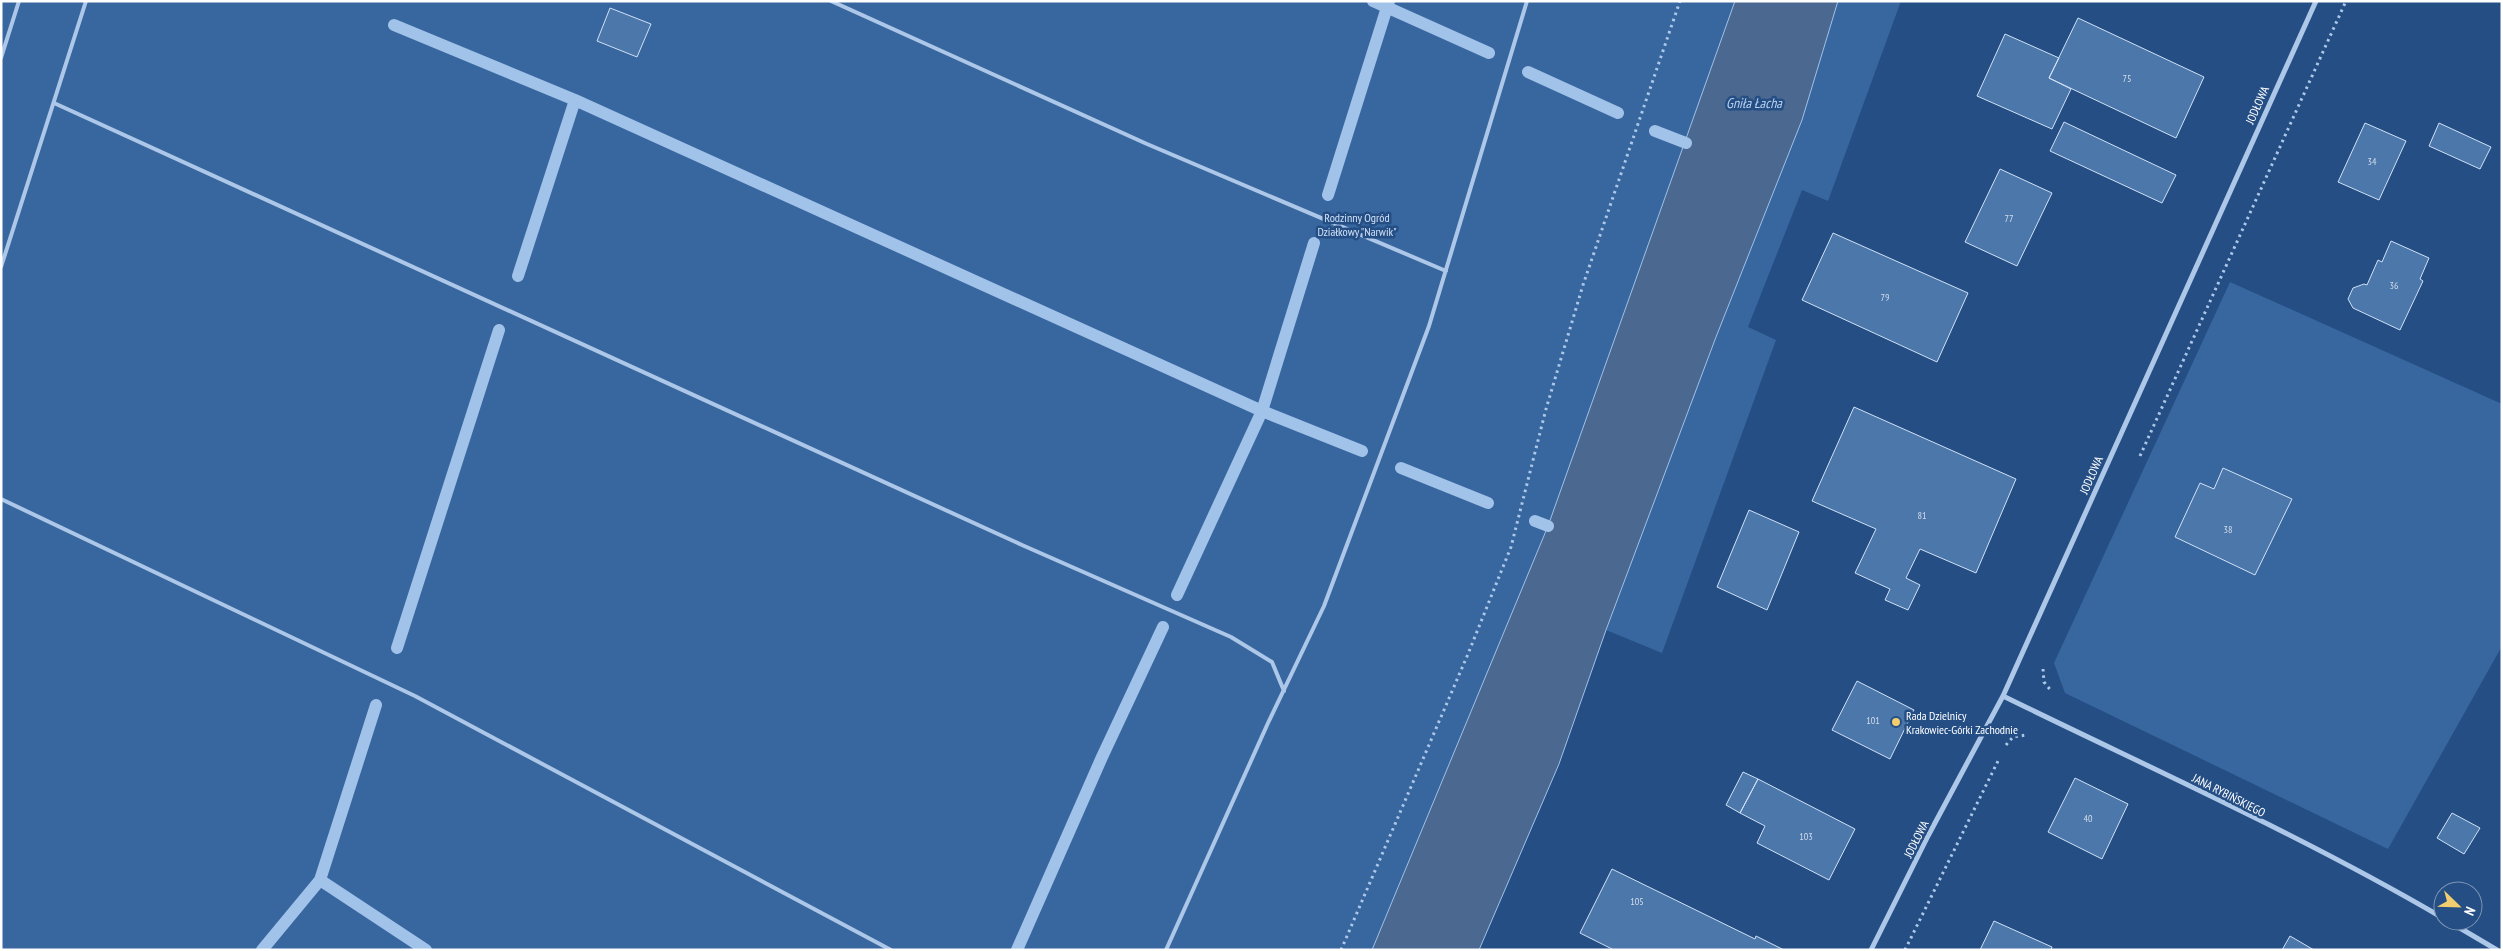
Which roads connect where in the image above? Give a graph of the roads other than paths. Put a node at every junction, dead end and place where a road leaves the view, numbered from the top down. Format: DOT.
graph roads {
  1 [pos="19,1"];
  2 [pos="86,1"];
  3 [pos="831,1"];
  4 [pos="1527,1"];
  5 [pos="2316,1"];
  6 [pos="1,58"];
  7 [pos="54,103"];
  8 [pos="1,267"];
  9 [pos="1446,271"];
  10 [pos="1,499"];
  11 [pos="1284,691"];
  12 [pos="2003,696"];
  13 [pos="2433,912"];
  14 [pos="2465,931"];
  15 [pos="892,950"];
  16 [pos="1166,950"];
  17 [pos="1871,950"];
  18 [pos="2497,950"];
  1 -- 6 [label="lane"];
  2 -- 7 [label="lane"];
  3 -- 9 [label="lane"];
  4 -- 9 [label="lane"];
  5 -- 12 [label="street, JODŁOWA"];
  7 -- 8 [label="lane"];
  7 -- 11 [label="lane"];
  9 -- 11 [label="lane"];
  10 -- 15 [label="lane"];
  11 -- 16 [label="lane"];
  12 -- 13 [label="street, JANA RYBIŃSKIEGO"];
  12 -- 17 [label="street, JODŁOWA"];
  14 -- 18 [label="street"];
}
